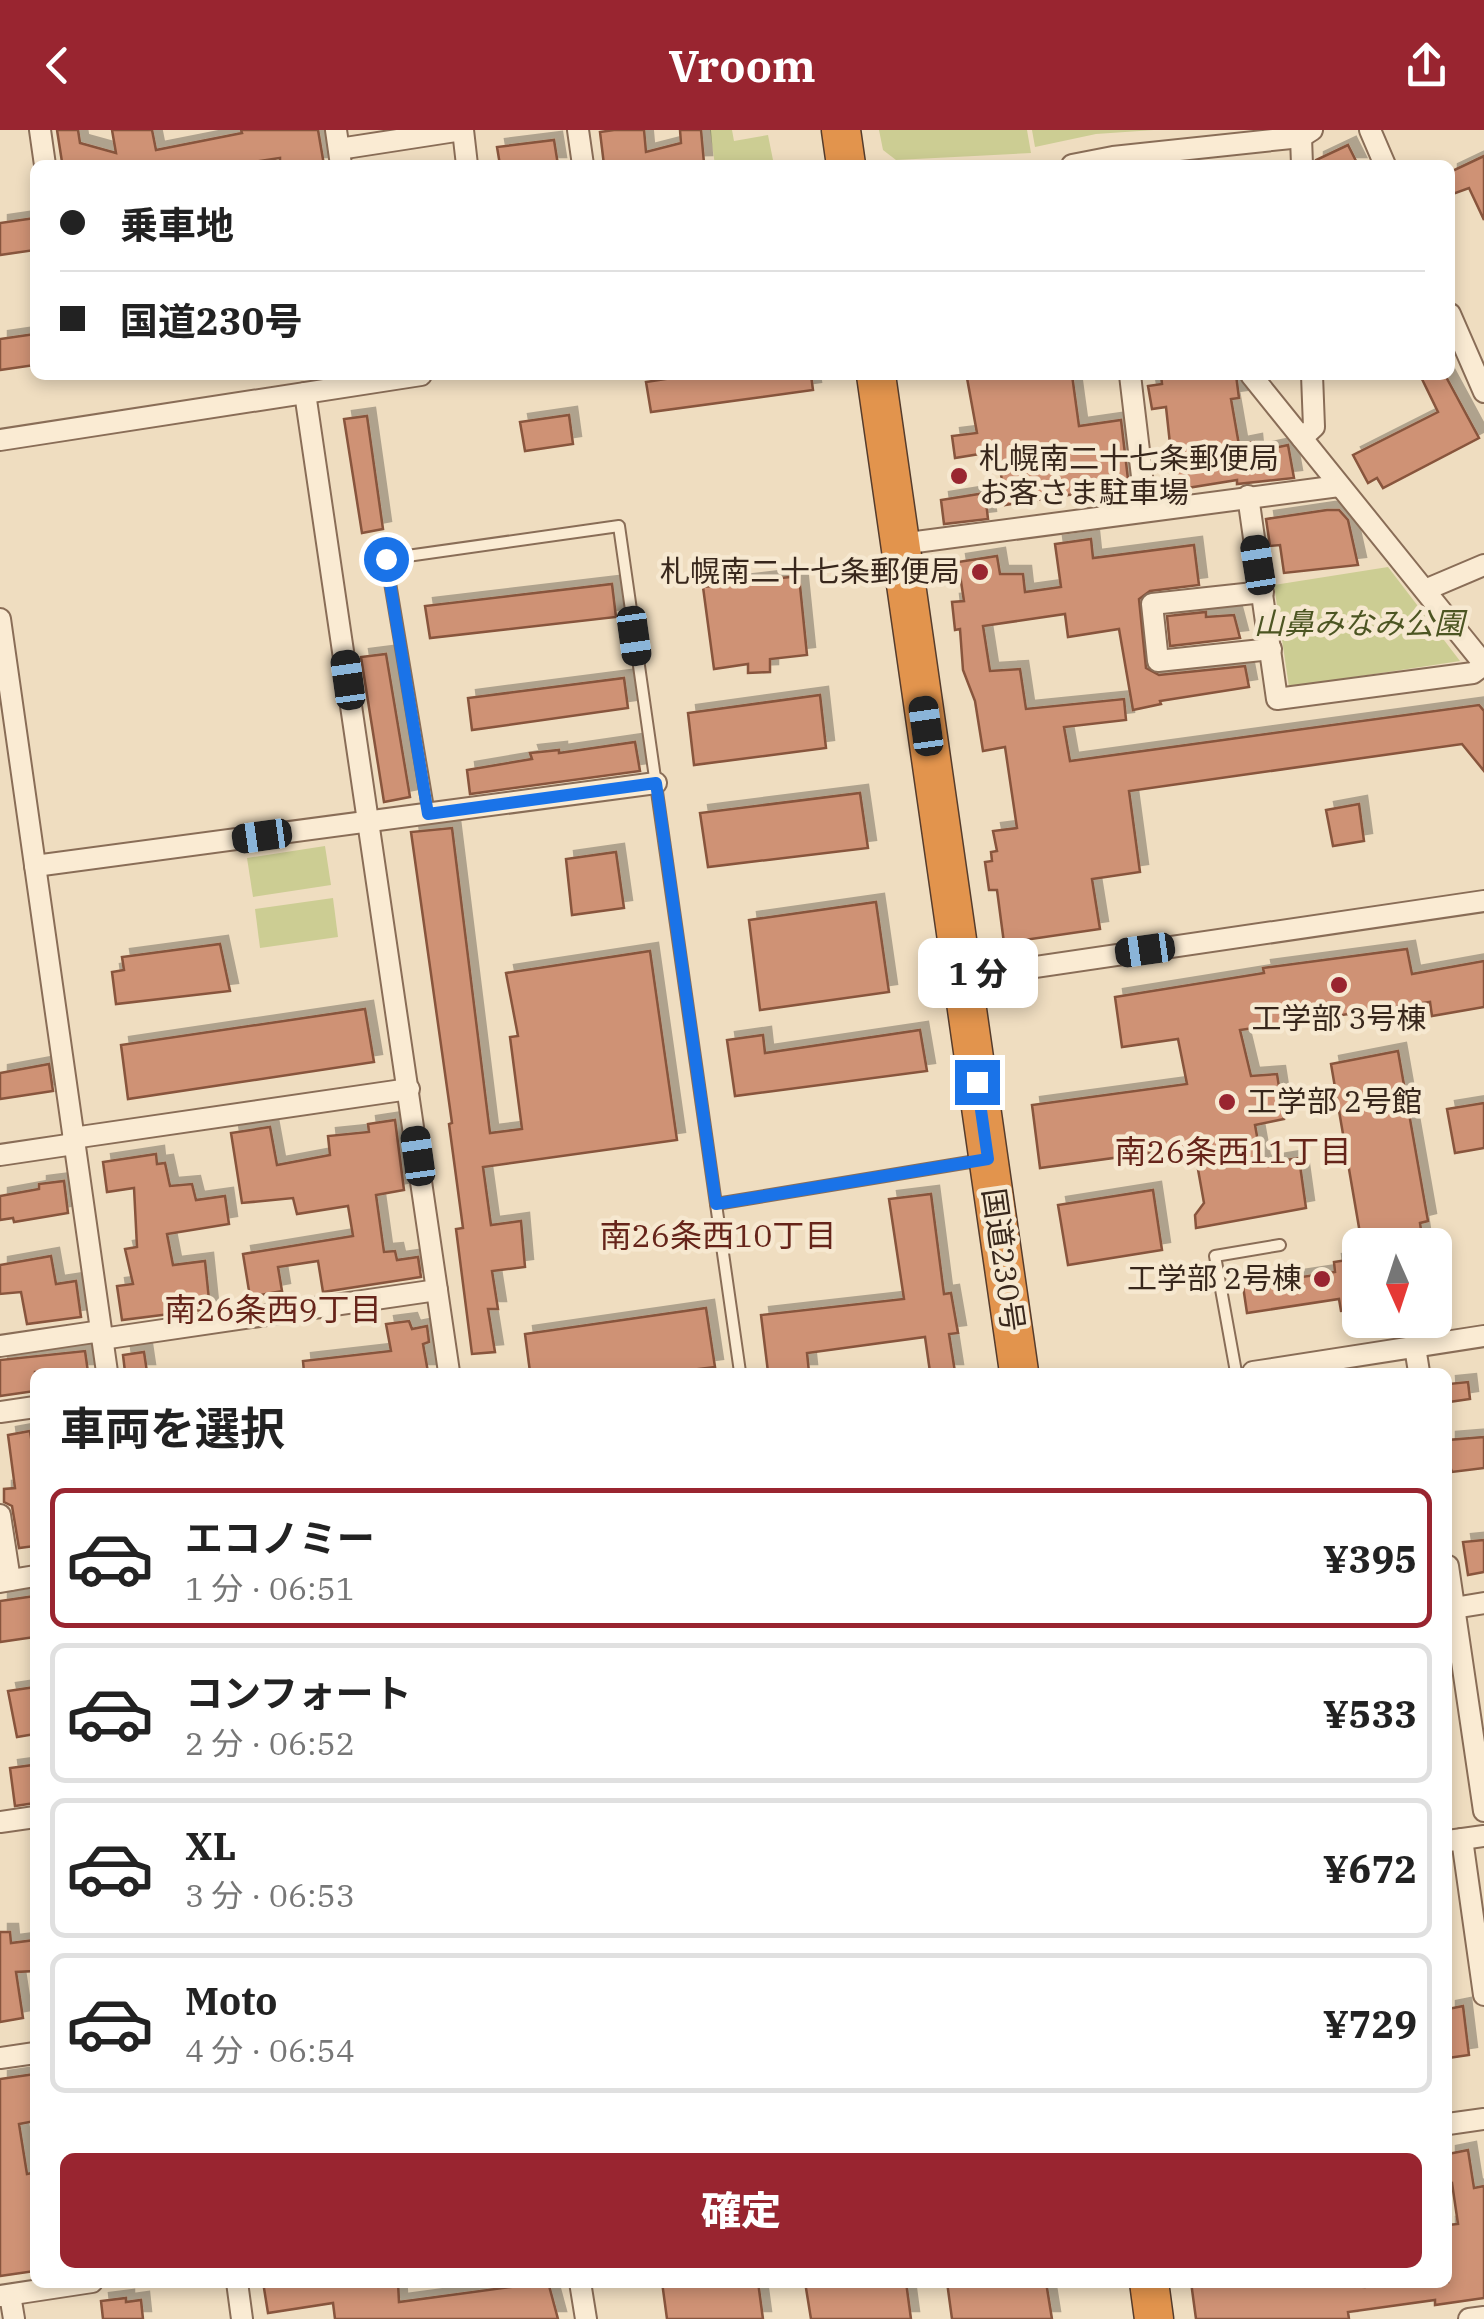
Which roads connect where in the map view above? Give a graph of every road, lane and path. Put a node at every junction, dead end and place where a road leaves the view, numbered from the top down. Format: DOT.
graph roads {
  1 [pos="40,130"];
  2 [pos="462,130"];
  3 [pos="578,130"];
  4 [pos="841,130"];
  5 [pos="1370,130"];
  6 [pos="1306,134"];
  7 [pos="338,148"];
  8 [pos="45,160"];
  9 [pos="467,160"];
  10 [pos="582,160"];
  11 [pos="845,160"];
  12 [pos="1109,160"];
  13 [pos="1303,160"];
  14 [pos="1383,160"];
  15 [pos="1455,325"];
  16 [pos="368,380"];
  17 [pos="877,380"];
  18 [pos="1131,380"];
  19 [pos="1255,380"];
  20 [pos="1312,380"];
  21 [pos="1484,392"];
  22 [pos="306,394"];
  23 [pos="1302,438"];
  24 [pos="0,440"];
  25 [pos="1339,486"];
  26 [pos="1248,496"];
  27 [pos="1146,510"];
  28 [pos="900,544"];
  29 [pos="1484,565"];
  30 [pos="1425,590"];
  31 [pos="1263,592"];
  32 [pos="0,618"];
  33 [pos="1271,648"];
  34 [pos="1484,665"];
  35 [pos="656,783"];
  36 [pos="428,814"];
  37 [pos="369,822"];
  38 [pos="35,866"];
  39 [pos="1484,900"];
  40 [pos="962,982"];
  41 [pos="408,1089"];
  42 [pos="73,1141"];
  43 [pos="0,1154"];
  44 [pos="988,1159"];
  45 [pos="716,1204"];
  46 [pos="1280,1245"];
  47 [pos="437,1290"];
  48 [pos="101,1335"];
  49 [pos="1484,1336"];
  50 [pos="0,1346"];
  51 [pos="1415,1347"];
  52 [pos="105,1368"];
  53 [pos="448,1368"];
  54 [pos="739,1368"];
  55 [pos="1018,1368"];
  56 [pos="1235,1368"];
  57 [pos="1279,1368"];
  58 [pos="1418,1368"];
  59 [pos="30,1407"];
  60 [pos="0,1412"];
  61 [pos="0,1515"];
  62 [pos="30,1577"];
  63 [pos="5,1581"];
  64 [pos="1452,1594"];
  65 [pos="1484,1603"];
  66 [pos="1454,1608"];
  67 [pos="1484,1811"];
  68 [pos="30,1818"];
  69 [pos="0,1822"];
  70 [pos="1465,1839"];
  71 [pos="1484,1995"];
  72 [pos="30,2054"];
  73 [pos="0,2058"];
  74 [pos="1484,2118"];
  75 [pos="1452,2123"];
  76 [pos="55,2288"];
  77 [pos="237,2288"];
  78 [pos="581,2288"];
  79 [pos="1149,2288"];
  80 [pos="5,2296"];
  81 [pos="1484,2317"];
  82 [pos="14,2319"];
  83 [pos="242,2319"];
  84 [pos="586,2319"];
  85 [pos="1154,2319"];
  86 [pos="1468,2319"];
  1 -- 8 [label="street"];
  2 -- 7 [label="street"];
  2 -- 9 [label="street"];
  3 -- 10 [label="street"];
  4 -- 11 [label="highway"];
  5 -- 14 [label="street"];
  6 -- 12 [label="street"];
  6 -- 13 [label="street"];
  15 -- 21 [label="street"];
  16 -- 22 [label="street"];
  17 -- 28 [label="highway, 国道230号"];
  18 -- 27 [label="street"];
  19 -- 23 [label="street"];
  20 -- 23 [label="street"];
  22 -- 24 [label="street"];
  22 -- 37 [label="street"];
  23 -- 25 [label="street"];
  25 -- 26 [label="street"];
  25 -- 30 [label="street"];
  26 -- 27 [label="street"];
  26 -- 31 [label="street"];
  27 -- 28 [label="street"];
  28 -- 40 [label="highway, 国道230号"];
  29 -- 30 [label="street"];
  30 -- 34 [label="street"];
  31 -- 33 [label="street"];
  31 -- 33 [label="street"];
  32 -- 38 [label="street"];
  33 -- 34 [label="street"];
  35 -- 36 [label="street"];
  35 -- 36 [label="lane"];
  35 -- 45 [label="lane"];
  36 -- 37 [label="street"];
  37 -- 38 [label="street"];
  37 -- 41 [label="street"];
  38 -- 42 [label="street"];
  39 -- 40 [label="street"];
  40 -- 44 [label="highway, 国道230号"];
  41 -- 42 [label="street"];
  41 -- 47 [label="street"];
  42 -- 43 [label="street"];
  42 -- 48 [label="street"];
  44 -- 45 [label="lane"];
  44 -- 55 [label="highway, 国道230号"];
  45 -- 54 [label="lane"];
  46 -- 56 [label="lane"];
  47 -- 48 [label="street"];
  47 -- 53 [label="street"];
  48 -- 50 [label="street"];
  48 -- 52 [label="street"];
  49 -- 51 [label="street"];
  51 -- 57 [label="street"];
  51 -- 58 [label="street"];
  59 -- 60 [label="street"];
  61 -- 63 [label="street"];
  62 -- 63 [label="street"];
  64 -- 66 [label="street"];
  65 -- 66 [label="street"];
  66 -- 67 [label="street"];
  68 -- 69 [label="street"];
  70 -- 71 [label="street"];
  72 -- 73 [label="street"];
  74 -- 75 [label="street"];
  76 -- 80 [label="street"];
  77 -- 83 [label="street"];
  78 -- 84 [label="street"];
  79 -- 85 [label="highway"];
  80 -- 82 [label="street"];
  81 -- 86 [label="street"];
}
